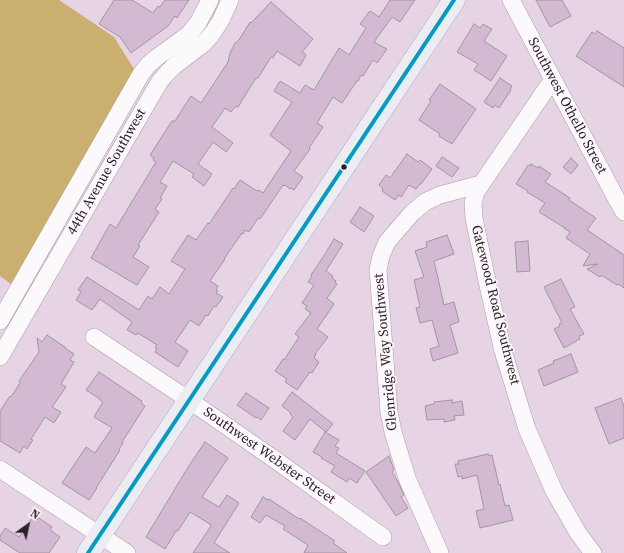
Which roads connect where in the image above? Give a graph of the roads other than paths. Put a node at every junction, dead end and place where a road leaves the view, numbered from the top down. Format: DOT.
graph roads {
  1 [pos="210,0"];
  2 [pos="230,0"];
  3 [pos="454,0"];
  4 [pos="511,0"];
  5 [pos="553,79"];
  6 [pos="481,184"];
  7 [pos="624,212"];
  8 [pos="0,321"];
  9 [pos="94,337"];
  10 [pos="0,357"];
  11 [pos="189,400"];
  12 [pos="0,470"];
  13 [pos="383,536"];
  14 [pos="94,544"];
  15 [pos="127,553"];
  16 [pos="440,553"];
  17 [pos="592,553"];
  1 -- 8 [label="street, 44th Avenue Southwest"];
  2 -- 10 [label="street, 44th Avenue Southwest"];
  3 -- 11 [label="main road"];
  4 -- 5 [label="street, Southwest Othello Street"];
  5 -- 6 [label="street"];
  5 -- 7 [label="street, Southwest Othello Street"];
  6 -- 16 [label="street, Glenridge Way Southwest"];
  6 -- 17 [label="street, Gatewood Road Southwest"];
  9 -- 11 [label="street, Southwest Webster Street"];
  11 -- 13 [label="street, Southwest Webster Street"];
  11 -- 14 [label="main road"];
  12 -- 14 [label="street"];
  14 -- 15 [label="street"];
}
